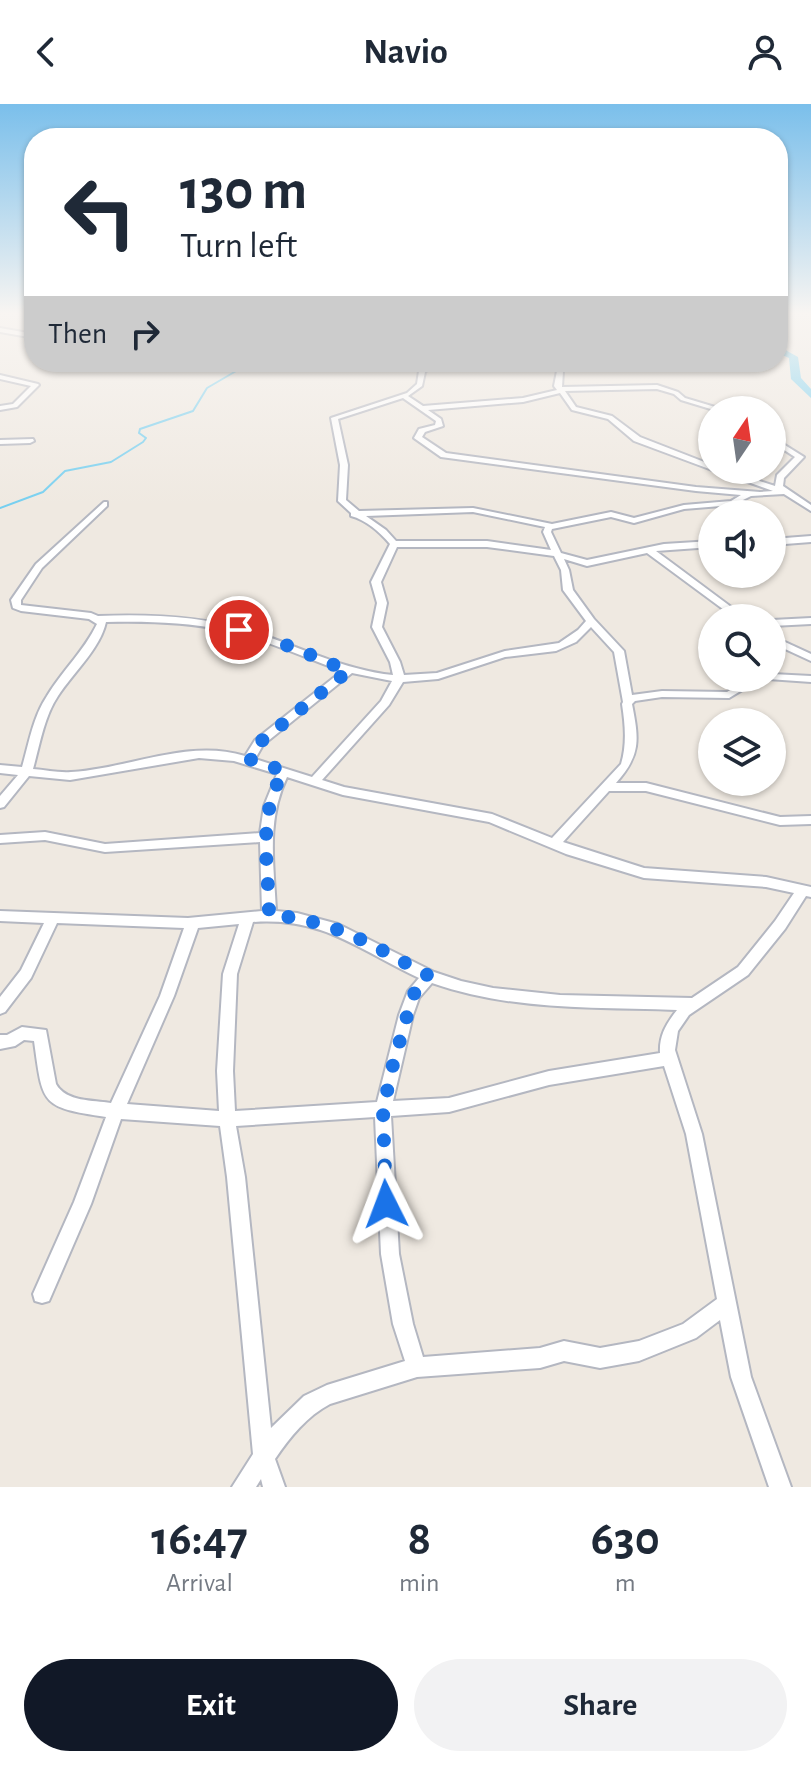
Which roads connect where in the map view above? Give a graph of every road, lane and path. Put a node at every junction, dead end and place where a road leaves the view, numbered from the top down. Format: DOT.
graph roads {
  1 [pos="2,378"];
  2 [pos="419,378"];
  3 [pos="559,378"];
  4 [pos="561,390"];
  5 [pos="405,397"];
  6 [pos="698,403"];
  7 [pos="0,408"];
  8 [pos="421,408"];
  9 [pos="30,441"];
  10 [pos="0,442"];
  11 [pos="786,448"];
  12 [pos="698,463"];
  13 [pos="786,472"];
  14 [pos="761,484"];
  15 [pos="780,484"];
  16 [pos="783,491"];
  17 [pos="750,493"];
  18 [pos="104,504"];
  19 [pos="811,509"];
  20 [pos="354,514"];
  21 [pos="551,526"];
  22 [pos="786,542"];
  23 [pos="811,542"];
  24 [pos="394,544"];
  25 [pos="698,545"];
  26 [pos="648,550"];
  27 [pos="557,554"];
  28 [pos="723,604"];
  29 [pos="99,619"];
  30 [pos="591,621"];
  31 [pos="811,621"];
  32 [pos="786,622"];
  33 [pos="786,646"];
  34 [pos="811,658"];
  35 [pos="348,671"];
  36 [pos="399,678"];
  37 [pos="786,678"];
  38 [pos="811,679"];
  39 [pos="734,692"];
  40 [pos="628,701"];
  41 [pos="249,759"];
  42 [pos="0,769"];
  43 [pos="27,771"];
  44 [pos="284,771"];
  45 [pos="315,782"];
  46 [pos="609,787"];
  47 [pos="0,804"];
  48 [pos="811,820"];
  49 [pos="265,837"];
  50 [pos="0,839"];
  51 [pos="554,844"];
  52 [pos="807,891"];
  53 [pos="269,915"];
  54 [pos="0,916"];
  55 [pos="53,917"];
  56 [pos="248,918"];
  57 [pos="193,923"];
  58 [pos="429,976"];
  59 [pos="693,1004"];
  60 [pos="0,1008"];
  61 [pos="0,1042"];
  62 [pos="668,1059"];
  63 [pos="116,1111"];
  64 [pos="383,1111"];
  65 [pos="227,1119"];
  66 [pos="42,1294"];
  67 [pos="726,1304"];
  68 [pos="417,1367"];
  69 [pos="264,1457"];
  70 [pos="243,1487"];
  71 [pos="274,1487"];
  72 [pos="780,1487"];
  1 -- 7 [label="street"];
  2 -- 5 [label="street"];
  3 -- 4 [label="street"];
  4 -- 6 [label="street"];
  4 -- 8 [label="street"];
  4 -- 12 [label="street"];
  5 -- 8 [label="street"];
  5 -- 20 [label="street"];
  8 -- 17 [label="street"];
  9 -- 10 [label="street"];
  11 -- 13 [label="street"];
  14 -- 16 [label="street"];
  15 -- 16 [label="street"];
  16 -- 17 [label="street"];
  16 -- 19 [label="street"];
  17 -- 21 [label="street"];
  18 -- 29 [label="street"];
  20 -- 21 [label="street"];
  20 -- 24 [label="street"];
  21 -- 27 [label="street"];
  22 -- 23 [label="street"];
  24 -- 27 [label="street"];
  24 -- 36 [label="street"];
  25 -- 26 [label="street"];
  26 -- 27 [label="street"];
  26 -- 28 [label="street"];
  27 -- 30 [label="street"];
  29 -- 35 [label="street"];
  29 -- 43 [label="street"];
  30 -- 36 [label="street"];
  30 -- 40 [label="street"];
  31 -- 32 [label="street"];
  33 -- 34 [label="street"];
  35 -- 36 [label="street"];
  35 -- 41 [label="street"];
  36 -- 45 [label="street"];
  37 -- 38 [label="street"];
  39 -- 40 [label="street"];
  40 -- 46 [label="street"];
  41 -- 43 [label="street"];
  41 -- 44 [label="street"];
  42 -- 43 [label="street"];
  43 -- 47 [label="street"];
  44 -- 45 [label="street"];
  44 -- 49 [label="street"];
  45 -- 51 [label="street"];
  46 -- 48 [label="street"];
  46 -- 51 [label="street"];
  49 -- 50 [label="street"];
  49 -- 53 [label="street"];
  51 -- 52 [label="street"];
  52 -- 59 [label="street"];
  53 -- 56 [label="street"];
  53 -- 58 [label="street"];
  54 -- 55 [label="street"];
  55 -- 57 [label="street"];
  55 -- 60 [label="street"];
  56 -- 57 [label="street"];
  56 -- 65 [label="street"];
  57 -- 63 [label="street"];
  58 -- 59 [label="street"];
  58 -- 64 [label="street"];
  59 -- 62 [label="street"];
  61 -- 63 [label="street"];
  62 -- 64 [label="street"];
  62 -- 67 [label="street"];
  63 -- 65 [label="street"];
  63 -- 66 [label="street"];
  64 -- 65 [label="street"];
  64 -- 68 [label="street"];
  65 -- 69 [label="street"];
  67 -- 68 [label="street"];
  67 -- 72 [label="street"];
  68 -- 69 [label="street"];
  69 -- 70 [label="street"];
  69 -- 71 [label="street"];
}
